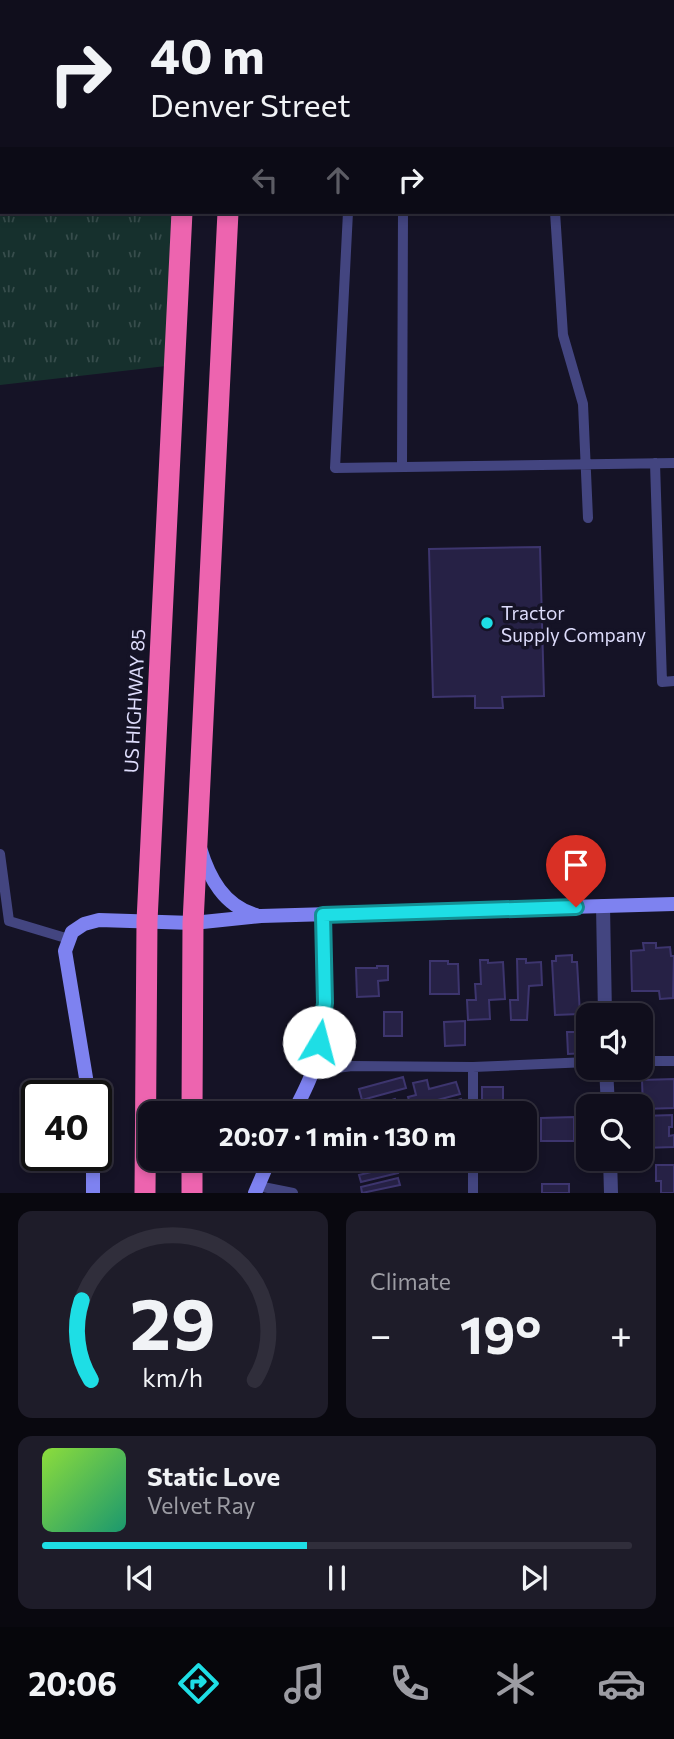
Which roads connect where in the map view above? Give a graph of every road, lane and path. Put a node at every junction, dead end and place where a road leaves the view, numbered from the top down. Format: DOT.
graph roads {
  1 [pos="182,214"];
  2 [pos="228,214"];
  3 [pos="348,214"];
  4 [pos="403,214"];
  5 [pos="555,214"];
  6 [pos="655,463"];
  7 [pos="674,463"];
  8 [pos="586,465"];
  9 [pos="402,467"];
  10 [pos="588,518"];
  11 [pos="674,681"];
  12 [pos="197,833"];
  13 [pos="0,854"];
  14 [pos="674,904"];
  15 [pos="603,906"];
  16 [pos="323,915"];
  17 [pos="261,916"];
  18 [pos="147,921"];
  19 [pos="193,923"];
  20 [pos="4,925"];
  21 [pos="69,939"];
  22 [pos="605,1003"];
  23 [pos="653,1061"];
  24 [pos="674,1061"];
  25 [pos="576,1063"];
  26 [pos="473,1067"];
  27 [pos="313,1071"];
  28 [pos="87,1080"];
  29 [pos="192,1101"];
  30 [pos="299,1101"];
  31 [pos="473,1101"];
  32 [pos="93,1171"];
  33 [pos="192,1171"];
  34 [pos="264,1171"];
  35 [pos="473,1171"];
  36 [pos="610,1171"];
  37 [pos="256,1189"];
  38 [pos="93,1193"];
  39 [pos="145,1193"];
  40 [pos="192,1193"];
  41 [pos="293,1193"];
  42 [pos="473,1193"];
  43 [pos="611,1193"];
  1 -- 18 [label="highway, US HIGHWAY 85"];
  2 -- 12 [label="highway"];
  3 -- 9 [label="lane"];
  4 -- 9 [label="lane"];
  5 -- 8 [label="lane"];
  6 -- 7 [label="lane"];
  6 -- 8 [label="lane"];
  6 -- 11 [label="lane"];
  8 -- 9 [label="lane"];
  8 -- 10 [label="lane"];
  12 -- 17 [label="street"];
  12 -- 19 [label="highway"];
  13 -- 20 [label="lane"];
  14 -- 15 [label="street"];
  15 -- 16 [label="street"];
  15 -- 22 [label="street"];
  16 -- 17 [label="street"];
  16 -- 27 [label="street"];
  17 -- 19 [label="street"];
  18 -- 19 [label="street"];
  18 -- 21 [label="street"];
  18 -- 39 [label="highway, US HIGHWAY 85"];
  19 -- 29 [label="highway"];
  20 -- 21 [label="lane"];
  21 -- 28 [label="street"];
  23 -- 24 [label="lane"];
  25 -- 26 [label="lane"];
  26 -- 27 [label="lane"];
  26 -- 31 [label="lane"];
  27 -- 30 [label="street"];
  32 -- 38 [label="street"];
  33 -- 40 [label="highway"];
  34 -- 37 [label="street"];
  35 -- 42 [label="lane"];
  36 -- 43 [label="street"];
  37 -- 41 [label="lane"];
}
